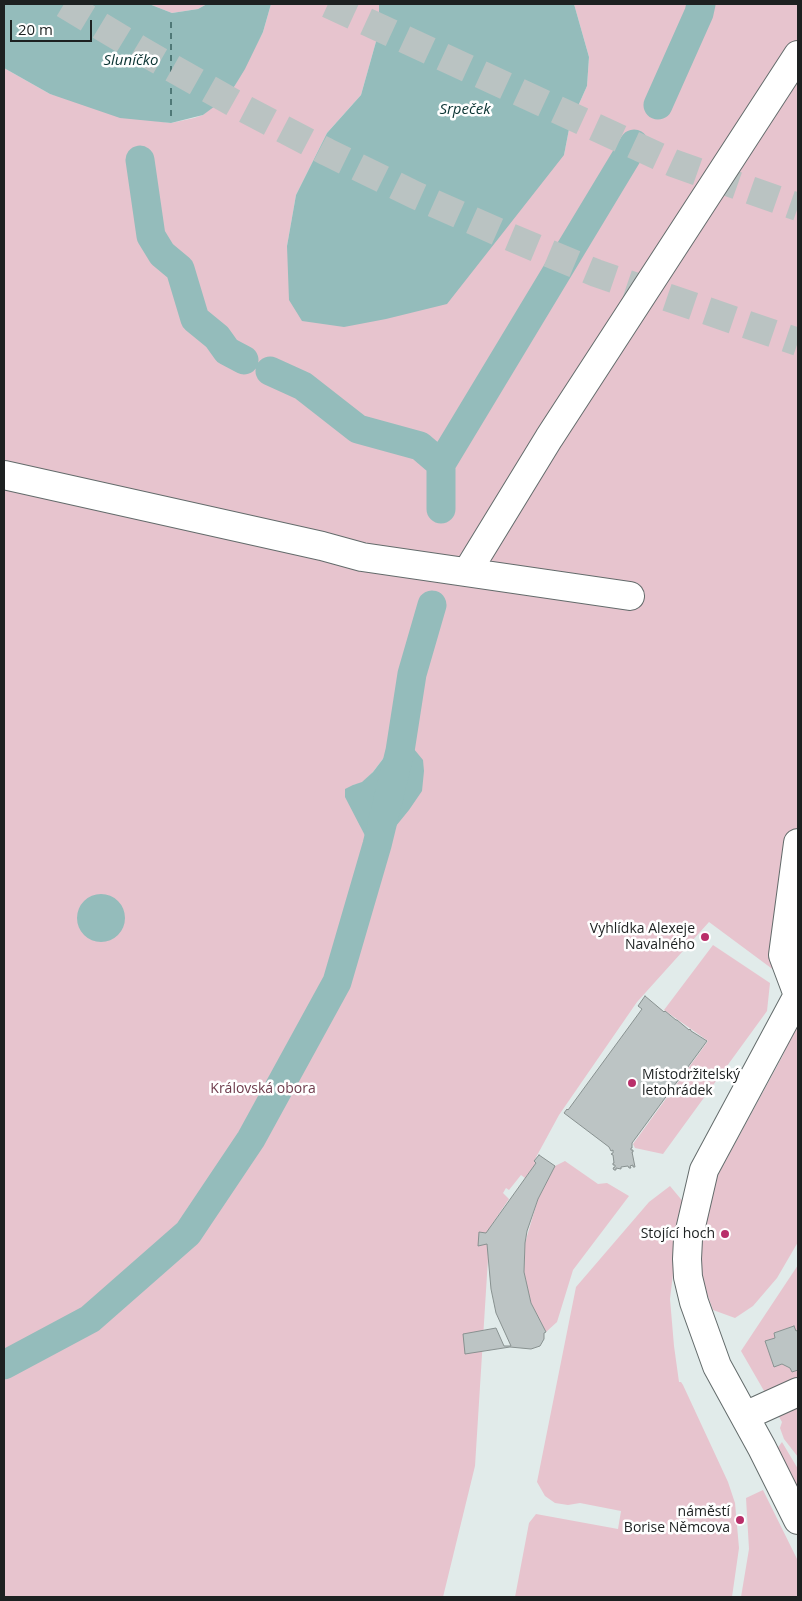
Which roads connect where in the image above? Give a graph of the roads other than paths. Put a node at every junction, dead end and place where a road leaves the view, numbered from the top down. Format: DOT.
graph roads {
  1 [pos="798,55"];
  2 [pos="4,475"];
  3 [pos="467,572"];
  4 [pos="630,596"];
  5 [pos="798,844"];
  6 [pos="798,995"];
  7 [pos="798,1392"];
  8 [pos="745,1416"];
  9 [pos="798,1520"];
  1 -- 3 [label="street"];
  2 -- 3 [label="street"];
  3 -- 4 [label="street"];
  5 -- 6 [label="street"];
  6 -- 8 [label="street"];
  7 -- 8 [label="street"];
  8 -- 9 [label="street"];
}
